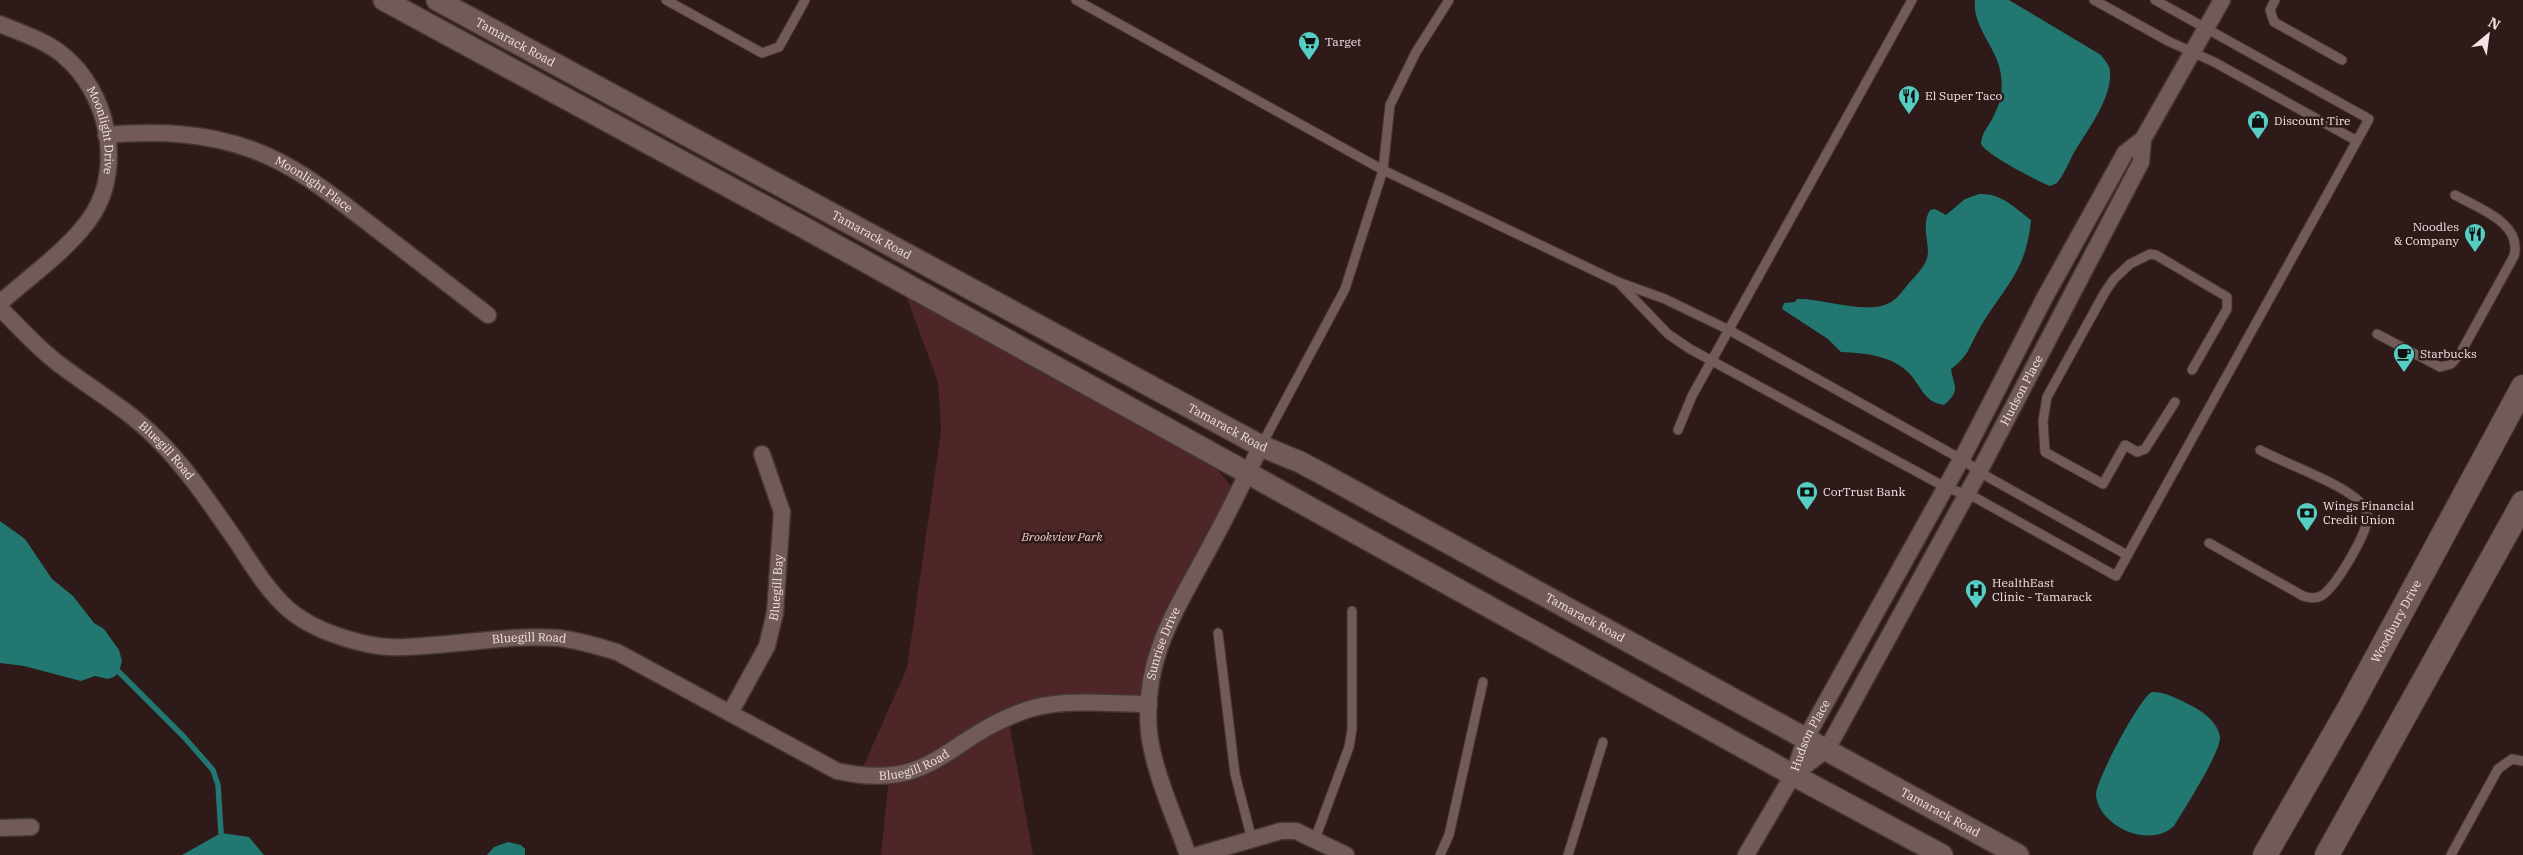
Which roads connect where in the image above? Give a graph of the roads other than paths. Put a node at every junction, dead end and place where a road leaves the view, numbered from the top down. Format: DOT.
graph roads {
  1 [pos="384,0"];
  2 [pos="437,0"];
  3 [pos="666,0"];
  4 [pos="805,0"];
  5 [pos="1076,0"];
  6 [pos="1449,0"];
  7 [pos="1912,0"];
  8 [pos="2094,0"];
  9 [pos="2155,0"];
  10 [pos="2222,0"];
  11 [pos="2275,0"];
  12 [pos="0,24"];
  13 [pos="2204,28"];
  14 [pos="2191,51"];
  15 [pos="2342,60"];
  16 [pos="106,135"];
  17 [pos="2143,139"];
  18 [pos="2357,141"];
  19 [pos="1383,170"];
  20 [pos="2455,195"];
  21 [pos="1618,282"];
  22 [pos="0,303"];
  23 [pos="0,308"];
  24 [pos="488,315"];
  25 [pos="1729,330"];
  26 [pos="2377,334"];
  27 [pos="1711,361"];
  28 [pos="2192,370"];
  29 [pos="2523,388"];
  30 [pos="2175,402"];
  31 [pos="1678,430"];
  32 [pos="1261,446"];
  33 [pos="2260,450"];
  34 [pos="762,454"];
  35 [pos="1961,459"];
  36 [pos="1980,472"];
  37 [pos="1247,473"];
  38 [pos="1946,486"];
  39 [pos="1967,495"];
  40 [pos="2523,504"];
  41 [pos="2209,543"];
  42 [pos="2127,555"];
  43 [pos="1352,611"];
  44 [pos="1218,634"];
  45 [pos="1483,682"];
  46 [pos="1149,704"];
  47 [pos="730,713"];
  48 [pos="1806,738"];
  49 [pos="1603,742"];
  50 [pos="1827,749"];
  51 [pos="2523,761"];
  52 [pos="1793,775"];
  53 [pos="31,827"];
  54 [pos="0,828"];
  55 [pos="1315,839"];
  56 [pos="1252,840"];
  57 [pos="1188,855"];
  58 [pos="1198,855"];
  59 [pos="1346,855"];
  60 [pos="1440,855"];
  61 [pos="1568,855"];
  62 [pos="1746,855"];
  63 [pos="1942,855"];
  64 [pos="2018,855"];
  65 [pos="2265,855"];
  66 [pos="2327,855"];
  67 [pos="2451,855"];
  1 -- 37 [label="street, Tamarack Road"];
  2 -- 32 [label="street, Tamarack Road"];
  3 -- 4 [label="lane"];
  5 -- 19 [label="lane"];
  6 -- 19 [label="lane"];
  7 -- 25 [label="lane"];
  8 -- 14 [label="lane"];
  9 -- 13 [label="lane"];
  10 -- 13 [label="street, Hudson Place"];
  11 -- 15 [label="lane"];
  12 -- 16 [label="street, Moonlight Drive"];
  13 -- 14 [label="street, Hudson Place"];
  13 -- 18 [label="lane"];
  14 -- 17 [label="street, Hudson Place"];
  14 -- 18 [label="lane"];
  16 -- 22 [label="street, Moonlight Drive"];
  16 -- 24 [label="street, Moonlight Place"];
  17 -- 35 [label="street, Hudson Place"];
  17 -- 36 [label="street, Hudson Place"];
  18 -- 42 [label="lane"];
  19 -- 21 [label="lane"];
  19 -- 32 [label="lane"];
  20 -- 26 [label="lane"];
  21 -- 25 [label="lane"];
  21 -- 27 [label="lane"];
  23 -- 47 [label="street, Bluegill Road"];
  25 -- 27 [label="lane"];
  25 -- 35 [label="lane"];
  27 -- 31 [label="lane"];
  27 -- 38 [label="lane"];
  28 -- 30 [label="lane"];
  29 -- 65 [label="main road, Woodbury Drive"];
  32 -- 37 [label="street, Sunrise Drive"];
  32 -- 48 [label="street, Tamarack Road"];
  33 -- 41 [label="lane"];
  34 -- 47 [label="street, Bluegill Bay"];
  35 -- 36 [label="lane"];
  35 -- 38 [label="street, Hudson Place"];
  36 -- 39 [label="street, Hudson Place"];
  36 -- 42 [label="lane"];
  37 -- 46 [label="street, Sunrise Drive"];
  37 -- 52 [label="street, Tamarack Road"];
  38 -- 39 [label="lane"];
  38 -- 48 [label="street, Hudson Place"];
  39 -- 42 [label="lane"];
  39 -- 50 [label="street, Hudson Place"];
  40 -- 66 [label="main road"];
  43 -- 55 [label="lane"];
  44 -- 56 [label="lane"];
  45 -- 60 [label="lane"];
  46 -- 47 [label="street, Bluegill Road"];
  46 -- 57 [label="street, Sunrise Drive"];
  48 -- 50 [label="street, Tamarack Road"];
  48 -- 52 [label="street, Hudson Place"];
  49 -- 61 [label="lane"];
  50 -- 52 [label="street, Hudson Place"];
  50 -- 64 [label="street, Tamarack Road"];
  51 -- 67 [label="lane"];
  52 -- 62 [label="street"];
  52 -- 63 [label="street, Tamarack Road"];
  53 -- 54 [label="street"];
  55 -- 56 [label="street"];
  55 -- 59 [label="street"];
  56 -- 58 [label="street"];
}
